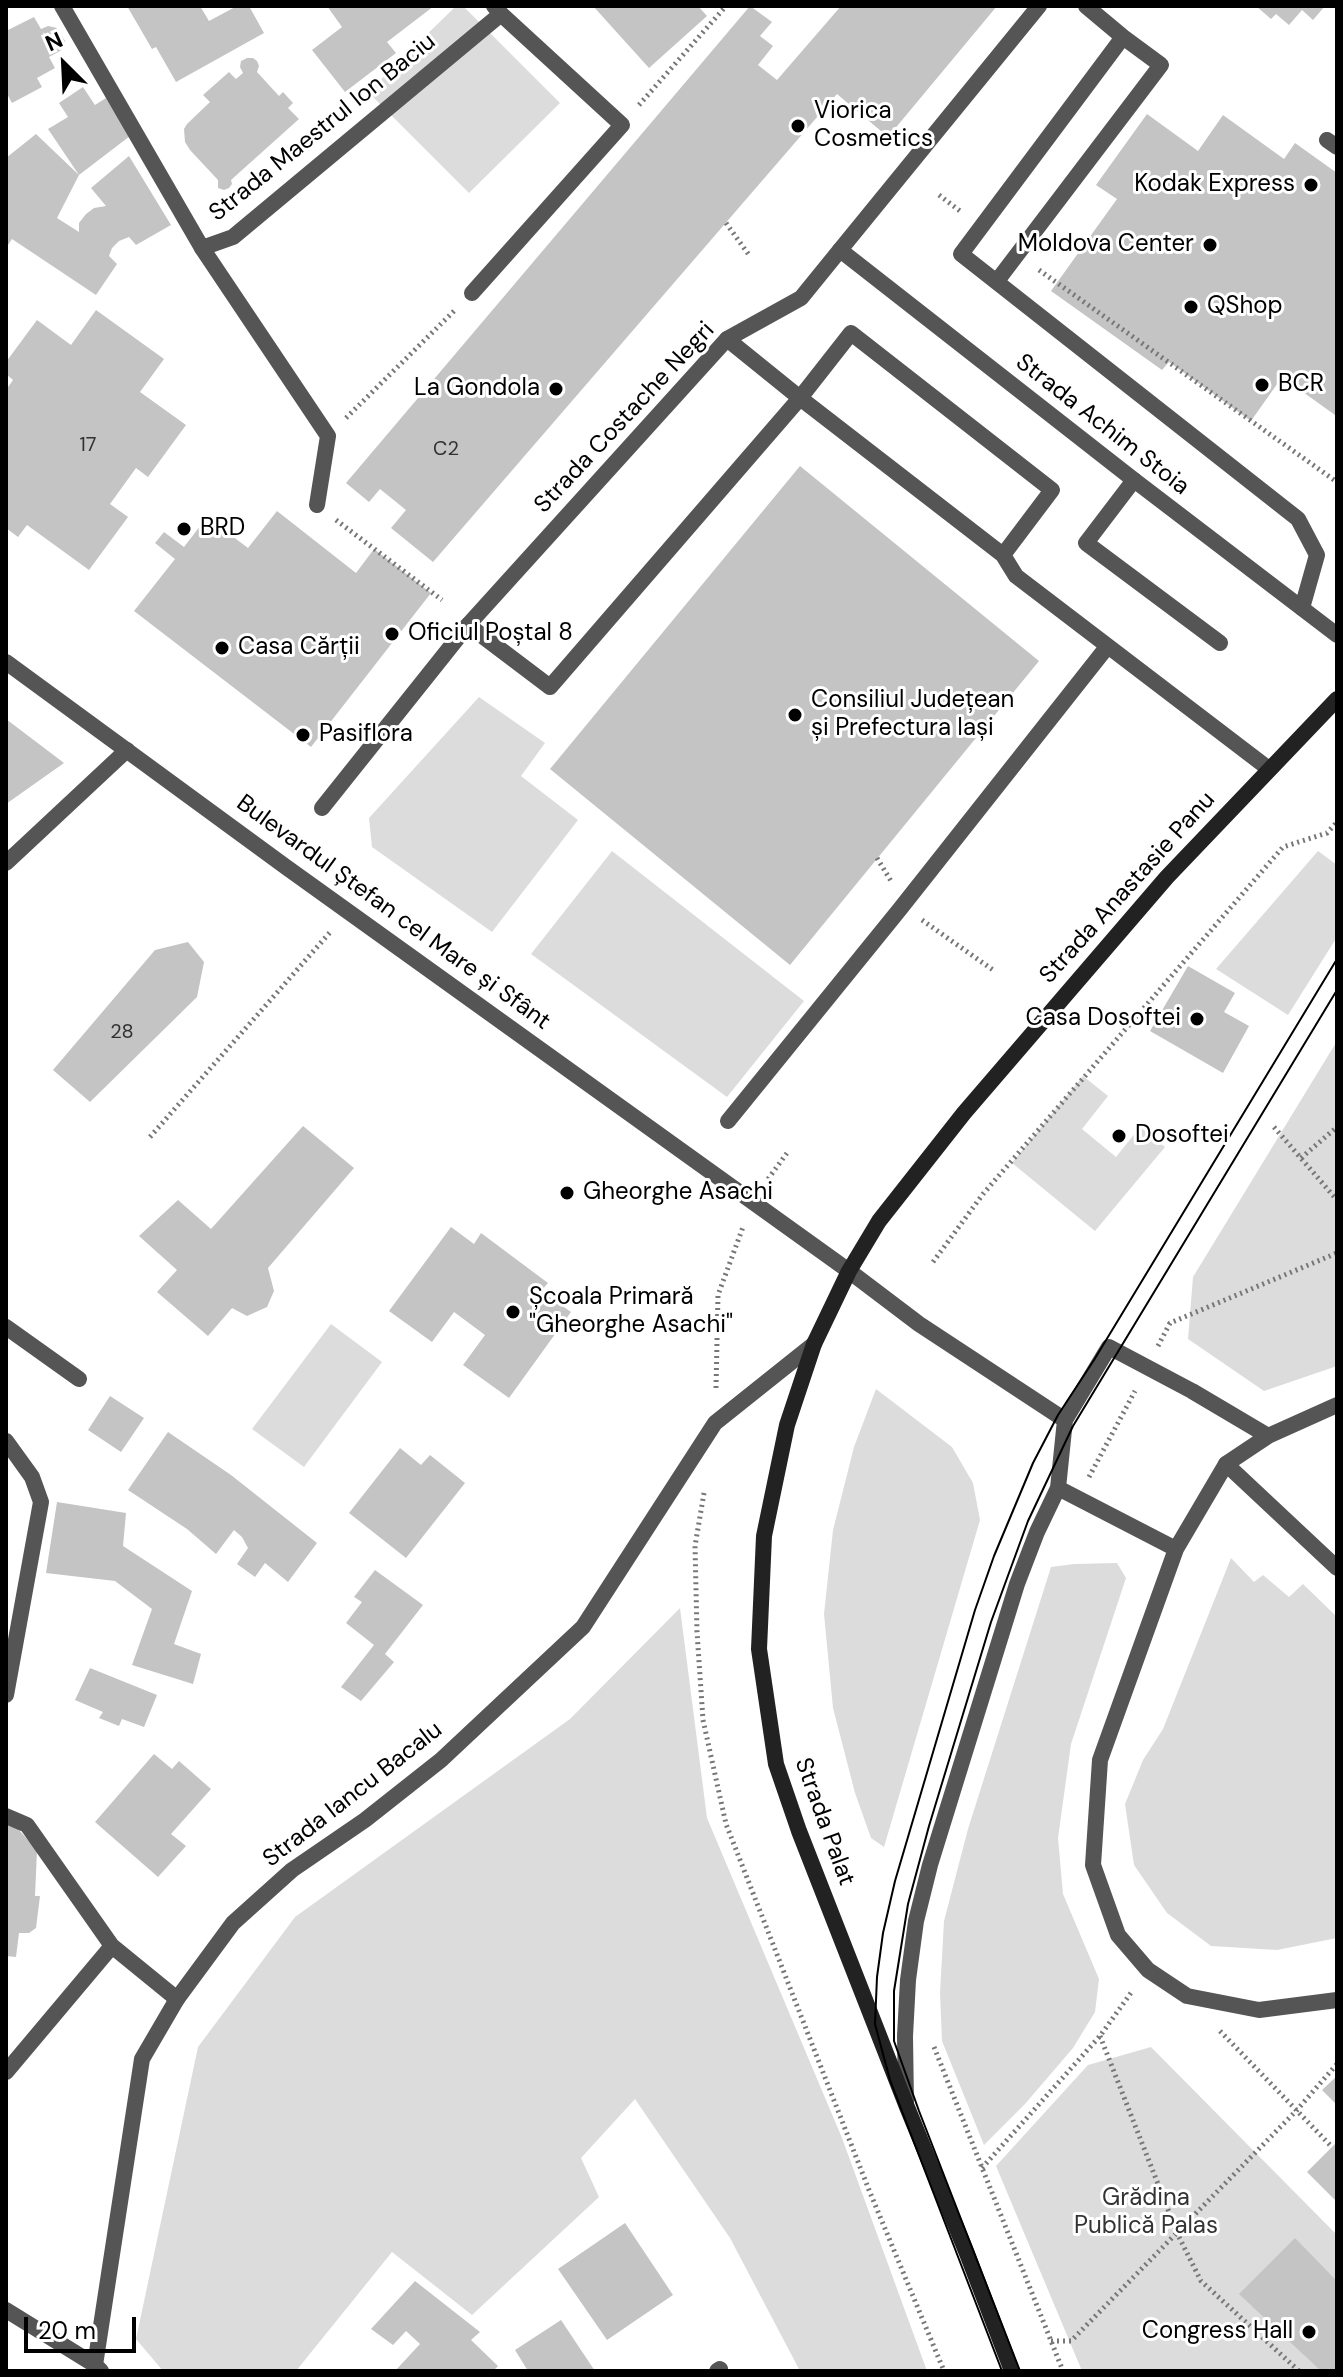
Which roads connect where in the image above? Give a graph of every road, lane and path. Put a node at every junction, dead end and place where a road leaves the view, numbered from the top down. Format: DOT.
graph roads {
  1 [pos="62,6"];
  2 [pos="726,6"];
  3 [pos="1039,6"];
  4 [pos="1086,6"];
  5 [pos="497,10"];
  6 [pos="1123,37"];
  7 [pos="622,125"];
  8 [pos="939,195"];
  9 [pos="726,223"];
  10 [pos="981,227"];
  11 [pos="202,248"];
  12 [pos="840,250"];
  13 [pos="749,255"];
  14 [pos="1017,255"];
  15 [pos="997,281"];
  16 [pos="472,293"];
  17 [pos="727,339"];
  18 [pos="800,398"];
  19 [pos="328,436"];
  20 [pos="1134,480"];
  21 [pos="1337,482"];
  22 [pos="317,505"];
  23 [pos="1003,555"];
  24 [pos="442,600"];
  25 [pos="1302,608"];
  26 [pos="468,625"];
  27 [pos="1337,635"];
  28 [pos="1220,643"];
  29 [pos="1107,647"];
  30 [pos="6,662"];
  31 [pos="1337,699"];
  32 [pos="127,750"];
  33 [pos="1269,769"];
  34 [pos="322,808"];
  35 [pos="1337,822"];
  36 [pos="877,858"];
  37 [pos="6,863"];
  38 [pos="898,893"];
  39 [pos="348,911"];
  40 [pos="917,917"];
  41 [pos="993,970"];
  42 [pos="728,1121"];
  43 [pos="1274,1127"];
  44 [pos="1337,1127"];
  45 [pos="150,1137"];
  46 [pos="787,1153"];
  47 [pos="1301,1158"];
  48 [pos="753,1200"];
  49 [pos="1337,1200"];
  50 [pos="1337,1253"];
  51 [pos="933,1262"];
  52 [pos="849,1271"];
  53 [pos="6,1327"];
  54 [pos="814,1344"];
  55 [pos="1148,1368"];
  56 [pos="79,1379"];
  57 [pos="1337,1405"];
  58 [pos="1065,1420"];
  59 [pos="1268,1436"];
  60 [pos="6,1441"];
  61 [pos="1226,1464"];
  62 [pos="1058,1488"];
  63 [pos="1078,1499"];
  64 [pos="1176,1549"];
  65 [pos="1337,1568"];
  66 [pos="6,1695"];
  67 [pos="6,1816"];
  68 [pos="112,1946"];
  69 [pos="1148,1970"];
  70 [pos="177,1999"];
  71 [pos="1337,2000"];
  72 [pos="1220,2030"];
  73 [pos="1100,2036"];
  74 [pos="932,2040"];
  75 [pos="1337,2064"];
  76 [pos="6,2072"];
  77 [pos="907,2107"];
  78 [pos="1296,2111"];
  79 [pos="1332,2147"];
  80 [pos="982,2168"];
  81 [pos="1178,2235"];
  82 [pos="6,2310"];
  83 [pos="1051,2341"];
  84 [pos="95,2369"];
  85 [pos="1012,2371"];
  86 [pos="1063,2371"];
  87 [pos="1299,2371"];
  1 -- 11 [label="street, Strada Maestrul Ion Baciu"];
  2 -- 7 [label="path"];
  3 -- 12 [label="street, Strada Costache Negri"];
  4 -- 6 [label="street"];
  5 -- 7 [label="street"];
  5 -- 11 [label="street, Strada Maestrul Ion Baciu"];
  6 -- 10 [label="street"];
  6 -- 14 [label="street"];
  7 -- 16 [label="street"];
  8 -- 10 [label="path"];
  9 -- 13 [label="path"];
  10 -- 15 [label="street"];
  11 -- 19 [label="street"];
  12 -- 17 [label="street, Strada Costache Negri"];
  12 -- 20 [label="street, Strada Achim Stoia"];
  14 -- 15 [label="street"];
  14 -- 21 [label="path"];
  15 -- 25 [label="street"];
  16 -- 19 [label="path"];
  17 -- 18 [label="street"];
  17 -- 26 [label="street, Strada Costache Negri"];
  18 -- 23 [label="street"];
  18 -- 23 [label="street"];
  18 -- 26 [label="street"];
  19 -- 22 [label="street"];
  20 -- 25 [label="street, Strada Achim Stoia"];
  20 -- 28 [label="street"];
  22 -- 24 [label="path"];
  23 -- 29 [label="street"];
  25 -- 27 [label="street, Strada Achim Stoia"];
  26 -- 34 [label="street, Strada Costache Negri"];
  29 -- 33 [label="street"];
  29 -- 42 [label="street"];
  30 -- 32 [label="street, Bulevardul Ștefan cel Mare și Sfânt"];
  31 -- 33 [label="main road, Strada Anastasie Panu"];
  32 -- 37 [label="street"];
  32 -- 39 [label="street, Bulevardul Ștefan cel Mare și Sfânt"];
  33 -- 52 [label="main road, Strada Anastasie Panu"];
  35 -- 51 [label="path"];
  36 -- 38 [label="path"];
  39 -- 45 [label="path"];
  39 -- 48 [label="street, Bulevardul Ștefan cel Mare și Sfânt"];
  40 -- 41 [label="path"];
  43 -- 47 [label="path"];
  44 -- 47 [label="path"];
  46 -- 48 [label="path"];
  47 -- 49 [label="path"];
  48 -- 52 [label="street, Bulevardul Ștefan cel Mare și Sfânt"];
  50 -- 55 [label="path"];
  52 -- 54 [label="main road, Strada Palat"];
  52 -- 58 [label="street, Bulevardul Ștefan cel Mare și Sfânt"];
  53 -- 56 [label="street"];
  54 -- 70 [label="street, Strada Iancu Bacalu"];
  54 -- 77 [label="main road, Strada Palat"];
  55 -- 58 [label="street"];
  55 -- 59 [label="street"];
  55 -- 63 [label="path"];
  57 -- 59 [label="street"];
  58 -- 62 [label="street"];
  59 -- 61 [label="street"];
  60 -- 66 [label="street"];
  61 -- 64 [label="street"];
  61 -- 65 [label="street"];
  62 -- 63 [label="street"];
  62 -- 77 [label="street"];
  63 -- 64 [label="street"];
  64 -- 69 [label="street"];
  67 -- 68 [label="street"];
  68 -- 70 [label="street"];
  68 -- 76 [label="street"];
  69 -- 71 [label="street"];
  69 -- 73 [label="path"];
  70 -- 84 [label="street, Strada Iancu Bacalu"];
  72 -- 78 [label="path"];
  73 -- 80 [label="path"];
  73 -- 81 [label="path"];
  74 -- 80 [label="path"];
  75 -- 78 [label="path"];
  77 -- 85 [label="main road, Strada Palat"];
  78 -- 79 [label="path"];
  78 -- 81 [label="path"];
  80 -- 83 [label="path"];
  81 -- 83 [label="path"];
  81 -- 87 [label="path"];
  82 -- 84 [label="street"];
  83 -- 86 [label="path"];
}
